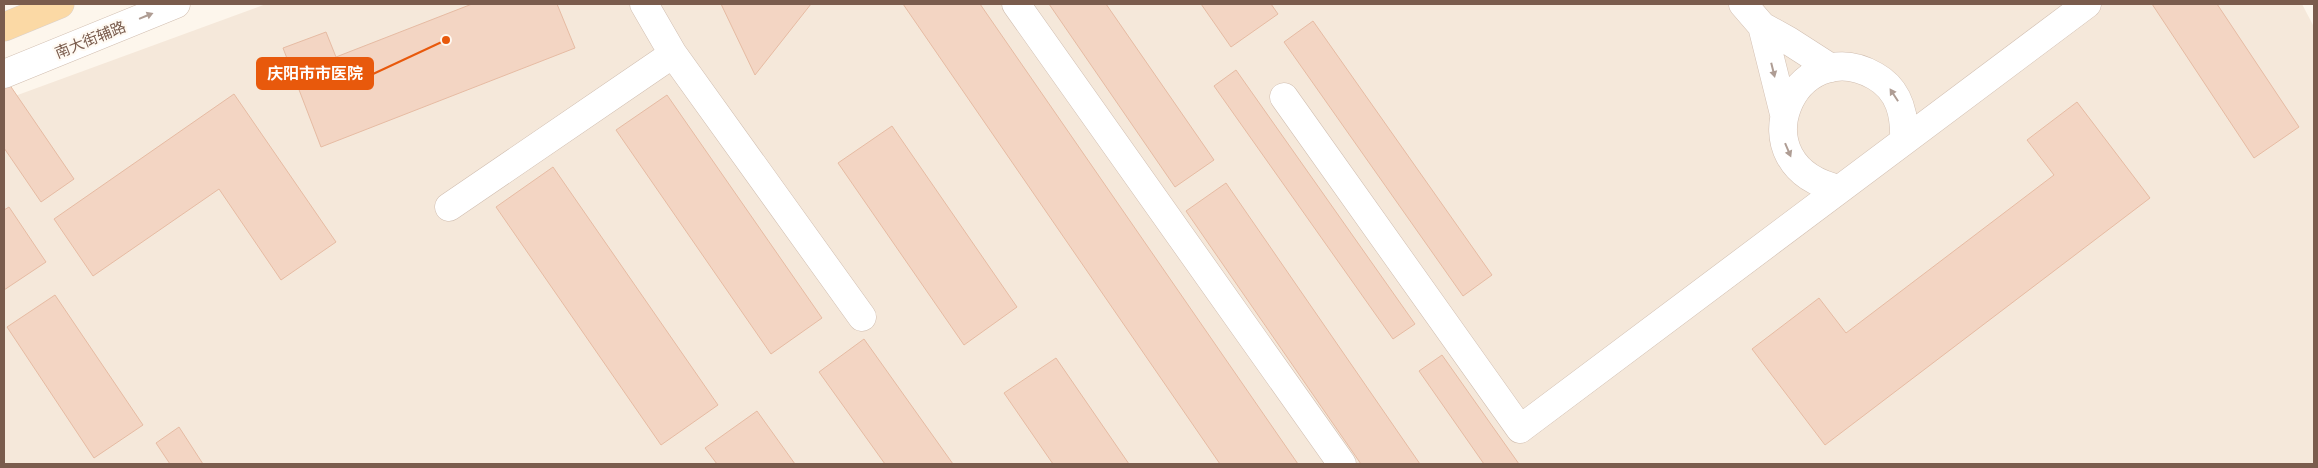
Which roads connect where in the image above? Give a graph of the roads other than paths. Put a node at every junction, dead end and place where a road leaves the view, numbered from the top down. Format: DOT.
graph roads {
  1 [pos="60,4"];
  2 [pos="176,4"];
  3 [pos="644,4"];
  4 [pos="1016,4"];
  5 [pos="1743,4"];
  6 [pos="2087,4"];
  7 [pos="1762,26"];
  8 [pos="4,27"];
  9 [pos="673,54"];
  10 [pos="1831,68"];
  11 [pos="4,74"];
  12 [pos="1284,97"];
  13 [pos="1784,114"];
  14 [pos="1904,141"];
  15 [pos="1840,189"];
  16 [pos="449,207"];
  17 [pos="862,317"];
  18 [pos="1342,464"];
  1 -- 8 [label="main road"];
  11 -- 2 [label="street, 南大街辅路, one-way"];
  3 -- 9 [label="street"];
  4 -- 18 [label="street"];
  5 -- 7 [label="street"];
  6 -- 14 [label="street"];
  7 -- 10 [label="street"];
  7 -- 13 [label="street, one-way"];
  9 -- 16 [label="street"];
  9 -- 17 [label="street"];
  10 -- 13 [label="street"];
  14 -- 10 [label="street, one-way"];
  12 -- 15 [label="street"];
  13 -- 15 [label="street, one-way"];
  14 -- 15 [label="street"];
}
